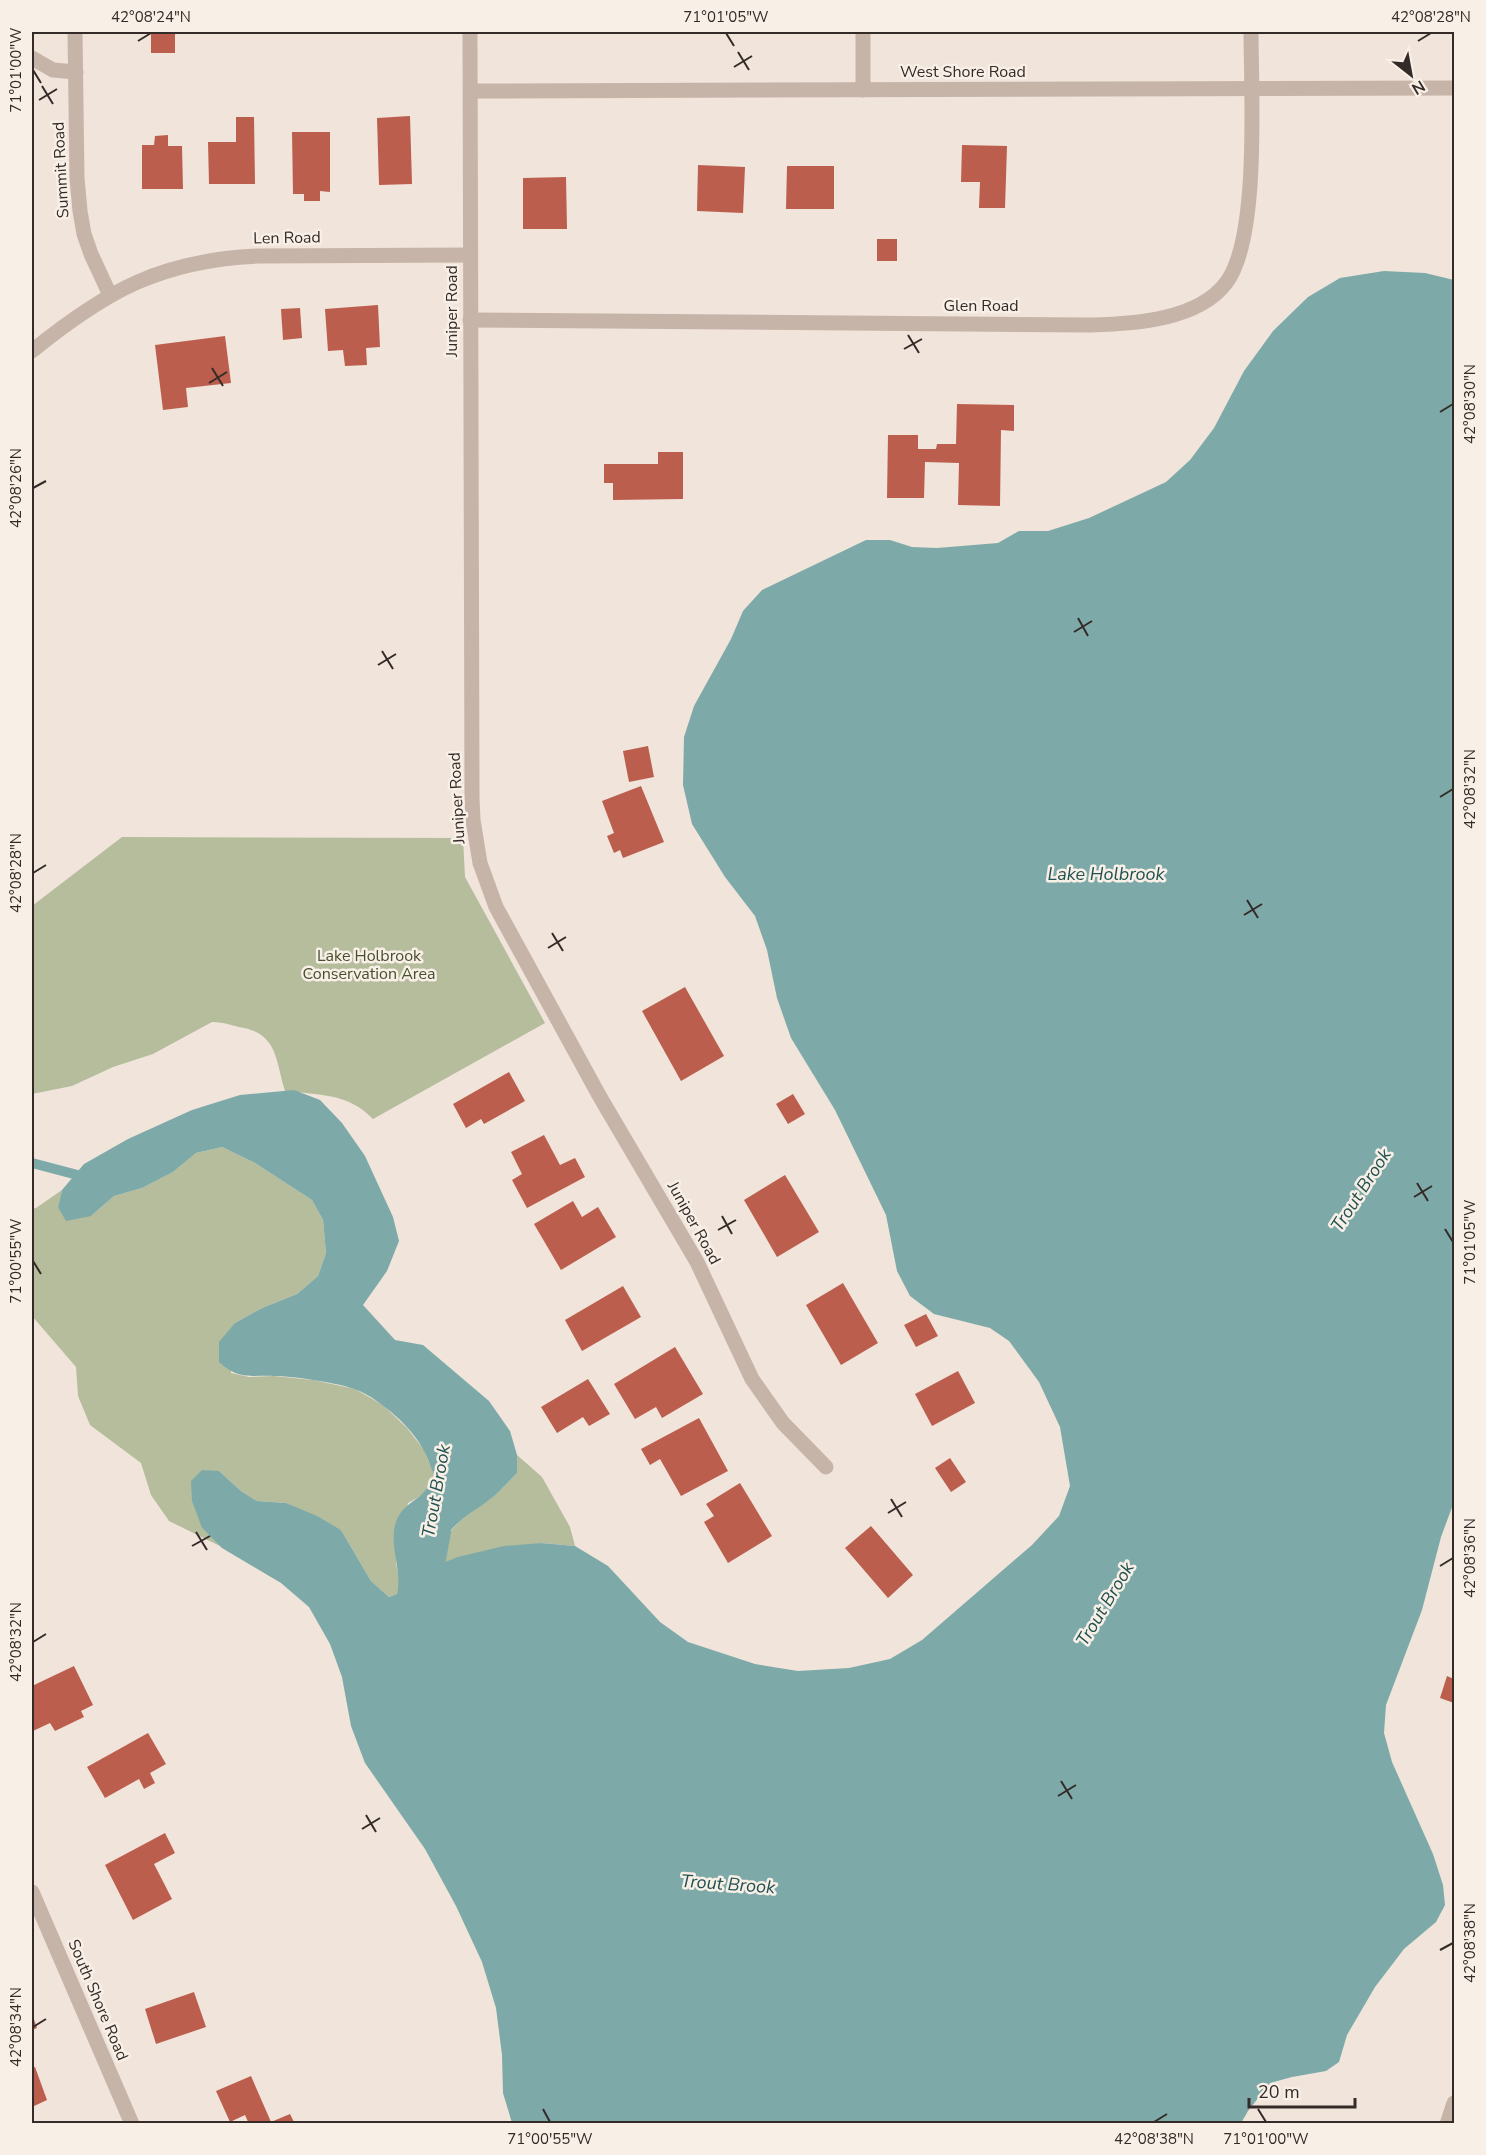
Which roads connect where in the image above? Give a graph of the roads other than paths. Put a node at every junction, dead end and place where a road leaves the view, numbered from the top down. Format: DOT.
graph roads {
  1 [pos="75,32"];
  2 [pos="470,32"];
  3 [pos="863,32"];
  4 [pos="1251,32"];
  5 [pos="32,58"];
  6 [pos="76,72"];
  7 [pos="1455,88"];
  8 [pos="1251,89"];
  9 [pos="863,90"];
  10 [pos="471,91"];
  11 [pos="470,255"];
  12 [pos="110,295"];
  13 [pos="470,320"];
  14 [pos="32,351"];
  15 [pos="826,1467"];
  16 [pos="32,1892"];
  17 [pos="1455,2103"];
  18 [pos="132,2124"];
  19 [pos="1447,2124"];
  1 -- 6 [label="street, Summit Road"];
  2 -- 10 [label="street, Juniper Road"];
  3 -- 9 [label="street"];
  4 -- 8 [label="street, Glen Road"];
  5 -- 6 [label="street"];
  6 -- 12 [label="street, Summit Road"];
  7 -- 8 [label="street, West Shore Road"];
  8 -- 9 [label="street, West Shore Road"];
  8 -- 13 [label="street, Glen Road"];
  9 -- 10 [label="street, West Shore Road"];
  10 -- 11 [label="street, Juniper Road"];
  11 -- 12 [label="street, Len Road"];
  11 -- 13 [label="street, Juniper Road"];
  12 -- 14 [label="street"];
  13 -- 15 [label="street, Juniper Road"];
  16 -- 18 [label="street, South Shore Road"];
  17 -- 19 [label="street"];
}
